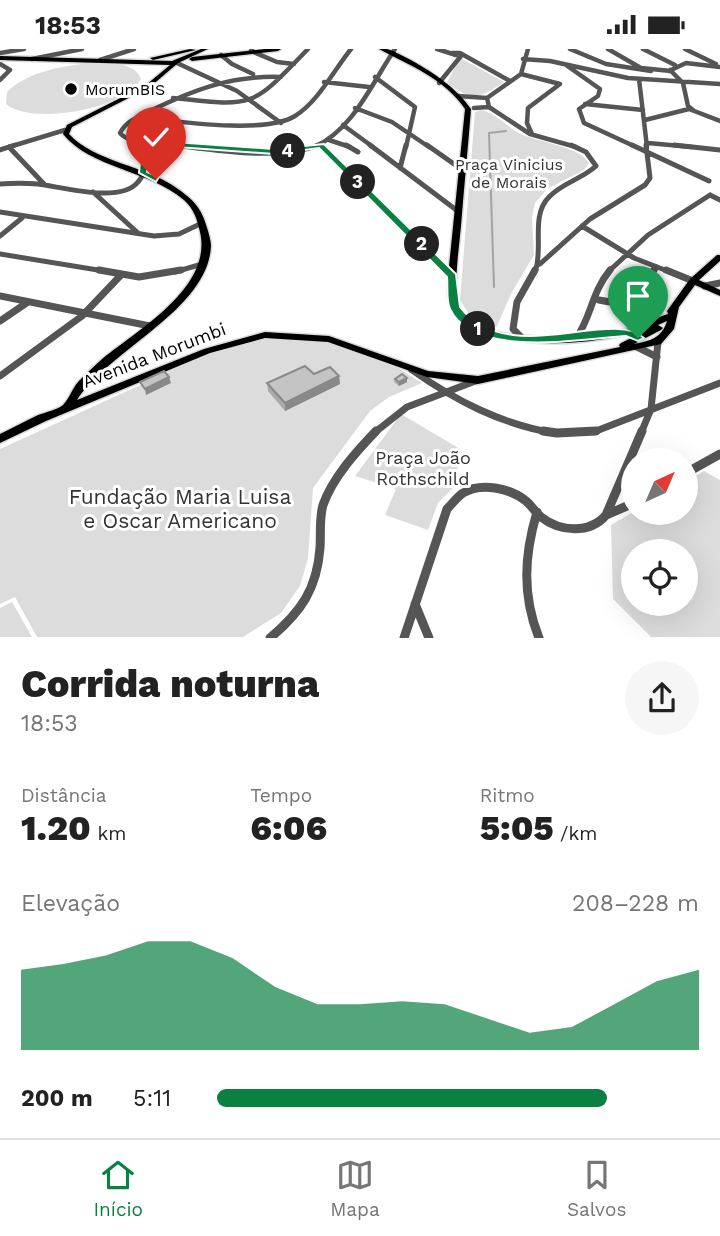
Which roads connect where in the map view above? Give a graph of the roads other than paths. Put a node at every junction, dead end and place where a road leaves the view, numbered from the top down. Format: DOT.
graph roads {
  1 [pos="24,49"];
  2 [pos="82,49"];
  3 [pos="134,49"];
  4 [pos="206,49"];
  5 [pos="278,49"];
  6 [pos="307,49"];
  7 [pos="351,49"];
  8 [pos="382,49"];
  9 [pos="437,49"];
  10 [pos="528,49"];
  11 [pos="570,49"];
  12 [pos="608,49"];
  13 [pos="643,49"];
  14 [pos="689,49"];
  15 [pos="252,50"];
  16 [pos="458,52"];
  17 [pos="394,53"];
  18 [pos="219,55"];
  19 [pos="0,56"];
  20 [pos="186,56"];
  21 [pos="31,59"];
  22 [pos="523,59"];
  23 [pos="100,60"];
  24 [pos="167,60"];
  25 [pos="711,61"];
  26 [pos="0,64"];
  27 [pos="293,64"];
  28 [pos="700,64"];
  29 [pos="566,65"];
  30 [pos="675,65"];
  31 [pos="720,67"];
  32 [pos="639,69"];
  33 [pos="670,71"];
  34 [pos="521,74"];
  35 [pos="258,76"];
  36 [pos="281,77"];
  37 [pos="375,77"];
  38 [pos="639,79"];
  39 [pos="0,81"];
  40 [pos="510,81"];
  41 [pos="219,82"];
  42 [pos="324,82"];
  43 [pos="439,83"];
  44 [pos="683,83"];
  45 [pos="720,85"];
  46 [pos="369,87"];
  47 [pos="458,96"];
  48 [pos="172,98"];
  49 [pos="487,98"];
  50 [pos="251,100"];
  51 [pos="584,104"];
  52 [pos="489,107"];
  53 [pos="355,108"];
  54 [pos="474,109"];
  55 [pos="690,109"];
  56 [pos="643,110"];
  57 [pos="137,117"];
  58 [pos="645,120"];
  59 [pos="720,121"];
  60 [pos="281,123"];
  61 [pos="343,125"];
  62 [pos="67,130"];
  63 [pos="49,135"];
  64 [pos="410,135"];
  65 [pos="532,135"];
  66 [pos="329,140"];
  67 [pos="145,142"];
  68 [pos="321,146"];
  69 [pos="9,147"];
  70 [pos="649,149"];
  71 [pos="0,150"];
  72 [pos="720,151"];
  73 [pos="358,152"];
  74 [pos="666,162"];
  75 [pos="649,163"];
  76 [pos="400,168"];
  77 [pos="464,171"];
  78 [pos="143,173"];
  79 [pos="718,178"];
  80 [pos="709,181"];
  81 [pos="0,184"];
  82 [pos="44,184"];
  83 [pos="93,193"];
  84 [pos="710,195"];
  85 [pos="720,200"];
  86 [pos="0,212"];
  87 [pos="459,212"];
  88 [pos="22,218"];
  89 [pos="202,223"];
  90 [pos="582,226"];
  91 [pos="2,232"];
  92 [pos="138,233"];
  93 [pos="540,233"];
  94 [pos="555,247"];
  95 [pos="625,253"];
  96 [pos="0,254"];
  97 [pos="720,257"];
  98 [pos="202,264"];
  99 [pos="537,267"];
  100 [pos="657,267"];
  101 [pos="121,275"];
  102 [pos="452,276"];
  103 [pos="693,281"];
  104 [pos="715,288"];
  105 [pos="685,291"];
  106 [pos="0,296"];
  107 [pos="599,300"];
  108 [pos="29,302"];
  109 [pos="674,307"];
  110 [pos="86,313"];
  111 [pos="667,317"];
  112 [pos="0,321"];
  113 [pos="512,325"];
  114 [pos="150,326"];
  115 [pos="627,332"];
  116 [pos="651,333"];
  117 [pos="666,334"];
  118 [pos="498,336"];
  119 [pos="576,338"];
  120 [pos="525,341"];
  121 [pos="658,342"];
  122 [pos="638,343"];
  123 [pos="657,357"];
  124 [pos="412,370"];
  125 [pos="0,376"];
  126 [pos="478,380"];
  127 [pos="720,383"];
  128 [pos="445,393"];
  129 [pos="69,403"];
  130 [pos="651,409"];
  131 [pos="0,439"];
  132 [pos="720,454"];
  133 [pos="698,466"];
  134 [pos="621,509"];
  135 [pos="537,512"];
  136 [pos="606,515"];
  137 [pos="415,604"];
  138 [pos="270,638"];
  139 [pos="404,638"];
  140 [pos="429,638"];
  141 [pos="539,638"];
  1 -- 19 [label="street"];
  2 -- 21 [label="street"];
  3 -- 23 [label="street"];
  4 -- 18 [label="main road"];
  4 -- 20 [label="main road"];
  5 -- 15 [label="main road"];
  6 -- 27 [label="street"];
  7 -- 42 [label="street"];
  8 -- 17 [label="main road"];
  9 -- 16 [label="street"];
  10 -- 22 [label="street"];
  11 -- 32 [label="street"];
  12 -- 32 [label="street"];
  13 -- 30 [label="street"];
  14 -- 25 [label="street"];
  15 -- 18 [label="main road"];
  15 -- 27 [label="street"];
  16 -- 40 [label="street"];
  16 -- 43 [label="street"];
  17 -- 37 [label="street"];
  17 -- 43 [label="main road"];
  18 -- 20 [label="main road"];
  18 -- 35 [label="street"];
  19 -- 21 [label="main road"];
  20 -- 24 [label="main road"];
  20 -- 24 [label="main road"];
  20 -- 41 [label="street"];
  21 -- 23 [label="main road"];
  22 -- 29 [label="street"];
  22 -- 34 [label="street"];
  23 -- 24 [label="main road"];
  24 -- 62 [label="main road"];
  25 -- 28 [label="street"];
  25 -- 31 [label="street"];
  26 -- 39 [label="street"];
  27 -- 36 [label="street"];
  28 -- 30 [label="street"];
  28 -- 31 [label="street"];
  29 -- 38 [label="street"];
  29 -- 51 [label="street"];
  30 -- 33 [label="street"];
  32 -- 33 [label="street"];
  33 -- 44 [label="street"];
  34 -- 40 [label="street"];
  34 -- 65 [label="street"];
  35 -- 36 [label="street"];
  35 -- 41 [label="street"];
  36 -- 50 [label="street"];
  37 -- 46 [label="street"];
  37 -- 64 [label="street"];
  38 -- 44 [label="street"];
  38 -- 56 [label="street"];
  40 -- 49 [label="street"];
  41 -- 48 [label="street"];
  41 -- 50 [label="street"];
  42 -- 46 [label="street"];
  42 -- 60 [label="street"];
  43 -- 47 [label="main road"];
  44 -- 45 [label="street"];
  44 -- 55 [label="street"];
  46 -- 53 [label="street"];
  47 -- 49 [label="street"];
  47 -- 77 [label="main road"];
  48 -- 50 [label="street"];
  48 -- 57 [label="street"];
  49 -- 52 [label="street"];
  50 -- 60 [label="street"];
  51 -- 56 [label="street"];
  51 -- 70 [label="street"];
  52 -- 54 [label="street"];
  52 -- 65 [label="street"];
  53 -- 61 [label="street"];
  53 -- 64 [label="street"];
  55 -- 58 [label="street"];
  55 -- 59 [label="street"];
  56 -- 58 [label="street"];
  57 -- 60 [label="street"];
  57 -- 67 [label="street"];
  58 -- 70 [label="street"];
  61 -- 66 [label="street"];
  61 -- 76 [label="street"];
  62 -- 63 [label="main road"];
  62 -- 78 [label="main road"];
  63 -- 69 [label="street"];
  64 -- 76 [label="street"];
  64 -- 77 [label="street"];
  65 -- 93 [label="street"];
  66 -- 68 [label="street"];
  66 -- 73 [label="street"];
  67 -- 68 [label="street"];
  67 -- 78 [label="street"];
  68 -- 102 [label="street"];
  69 -- 71 [label="street"];
  69 -- 82 [label="street"];
  70 -- 72 [label="street"];
  70 -- 74 [label="street"];
  70 -- 75 [label="street"];
  74 -- 75 [label="street"];
  74 -- 80 [label="street"];
  75 -- 90 [label="street"];
  76 -- 87 [label="street"];
  77 -- 87 [label="main road"];
  78 -- 83 [label="street"];
  78 -- 89 [label="main road"];
  79 -- 80 [label="street"];
  80 -- 84 [label="street"];
  81 -- 82 [label="street"];
  82 -- 83 [label="street"];
  83 -- 92 [label="street"];
  84 -- 85 [label="street"];
  84 -- 95 [label="street"];
  86 -- 92 [label="street"];
  87 -- 102 [label="main road"];
  88 -- 91 [label="street"];
  89 -- 92 [label="street"];
  89 -- 98 [label="main road"];
  90 -- 94 [label="street"];
  90 -- 95 [label="street"];
  93 -- 94 [label="street"];
  93 -- 99 [label="street"];
  94 -- 99 [label="street"];
  95 -- 100 [label="street"];
  95 -- 119 [label="street"];
  96 -- 101 [label="street"];
  97 -- 103 [label="main road, Avenida Morumbi"];
  98 -- 101 [label="street"];
  98 -- 114 [label="main road"];
  99 -- 113 [label="street"];
  100 -- 103 [label="street"];
  100 -- 107 [label="street"];
  101 -- 110 [label="street"];
  102 -- 118 [label="main road"];
  103 -- 104 [label="main road"];
  103 -- 105 [label="main road, Avenida Morumbi"];
  104 -- 105 [label="main road"];
  105 -- 109 [label="main road, Avenida Morumbi"];
  106 -- 108 [label="street"];
  108 -- 110 [label="street"];
  108 -- 112 [label="street"];
  109 -- 111 [label="main road, Avenida Morumbi"];
  109 -- 117 [label="main road, Avenida Morumbi"];
  110 -- 114 [label="street"];
  110 -- 125 [label="street"];
  111 -- 115 [label="main road"];
  111 -- 116 [label="main road, Avenida Morumbi"];
  113 -- 118 [label="street"];
  113 -- 120 [label="street"];
  114 -- 129 [label="main road"];
  115 -- 116 [label="main road"];
  115 -- 119 [label="main road"];
  115 -- 122 [label="main road"];
  116 -- 117 [label="main road"];
  116 -- 122 [label="main road, Avenida Morumbi"];
  117 -- 121 [label="main road, Avenida Morumbi"];
  118 -- 120 [label="main road"];
  119 -- 120 [label="main road"];
  121 -- 122 [label="main road, Avenida Morumbi"];
  121 -- 123 [label="street"];
  122 -- 123 [label="street"];
  122 -- 126 [label="main road, Avenida Morumbi"];
  123 -- 130 [label="street"];
  124 -- 126 [label="main road, Avenida Morumbi"];
  124 -- 128 [label="street"];
  124 -- 129 [label="main road, Avenida Morumbi"];
  126 -- 128 [label="street"];
  127 -- 130 [label="street"];
  128 -- 130 [label="street"];
  128 -- 138 [label="street"];
  129 -- 131 [label="main road, Avenida Morumbi"];
  130 -- 136 [label="street"];
  132 -- 133 [label="street"];
  134 -- 136 [label="street"];
  135 -- 136 [label="street"];
  135 -- 137 [label="street"];
  135 -- 141 [label="street"];
  137 -- 139 [label="street"];
  137 -- 140 [label="street"];
}
